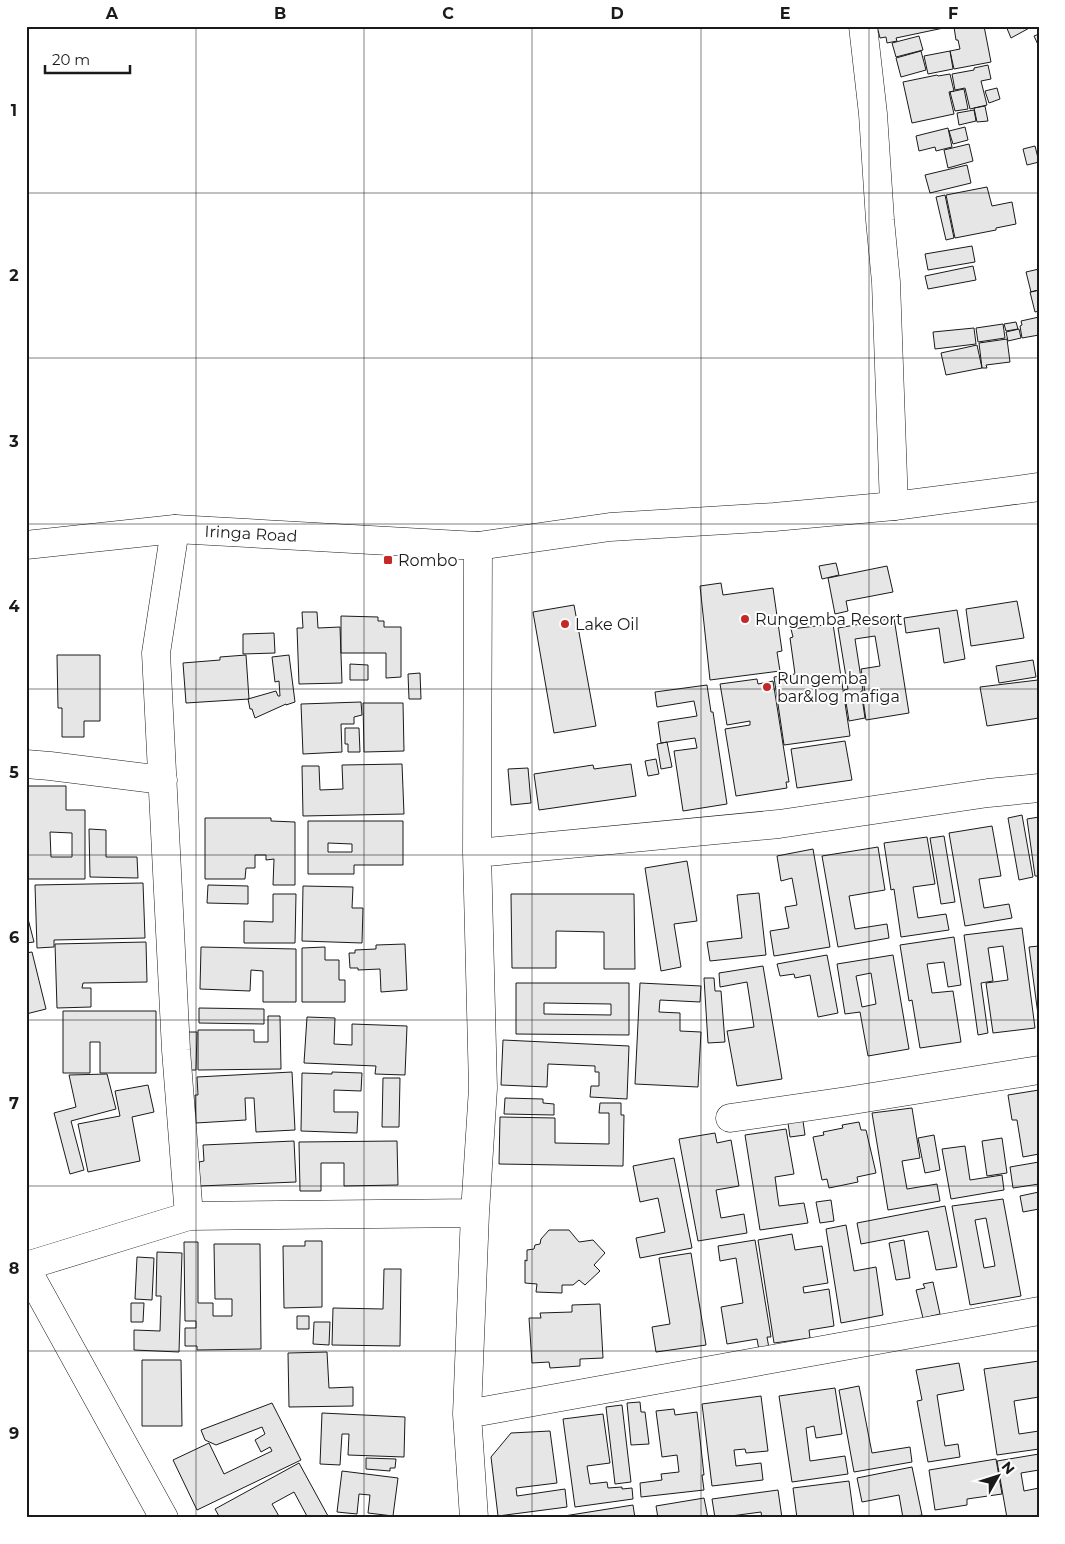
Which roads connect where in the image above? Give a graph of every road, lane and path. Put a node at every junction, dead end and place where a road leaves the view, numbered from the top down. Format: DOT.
graph roads {
  1 [pos="863,26"];
  2 [pos="1039,487"];
  3 [pos="894,506"];
  4 [pos="175,529"];
  5 [pos="26,546"];
  6 [pos="478,546"];
  7 [pos="26,764"];
  8 [pos="162,780"];
  9 [pos="1039,788"];
  10 [pos="477,853"];
  11 [pos="1039,1070"];
  12 [pos="730,1118"];
  13 [pos="475,1214"];
  14 [pos="189,1216"];
  15 [pos="26,1267"];
  16 [pos="1039,1311"];
  17 [pos="468,1414"];
  18 [pos="164,1518"];
  19 [pos="474,1518"];
  1 -- 3 [label="main road"];
  2 -- 3 [label="main road, Iringa Road"];
  3 -- 6 [label="main road, Iringa Road"];
  4 -- 5 [label="main road, Iringa Road"];
  4 -- 6 [label="main road, Iringa Road"];
  4 -- 8 [label="main road"];
  6 -- 10 [label="main road"];
  7 -- 8 [label="main road"];
  8 -- 14 [label="main road"];
  9 -- 10 [label="main road"];
  10 -- 13 [label="main road"];
  11 -- 12 [label="main road"];
  13 -- 14 [label="main road"];
  13 -- 17 [label="main road"];
  14 -- 15 [label="main road"];
  15 -- 18 [label="main road"];
  16 -- 17 [label="main road"];
  17 -- 19 [label="main road"];
}
